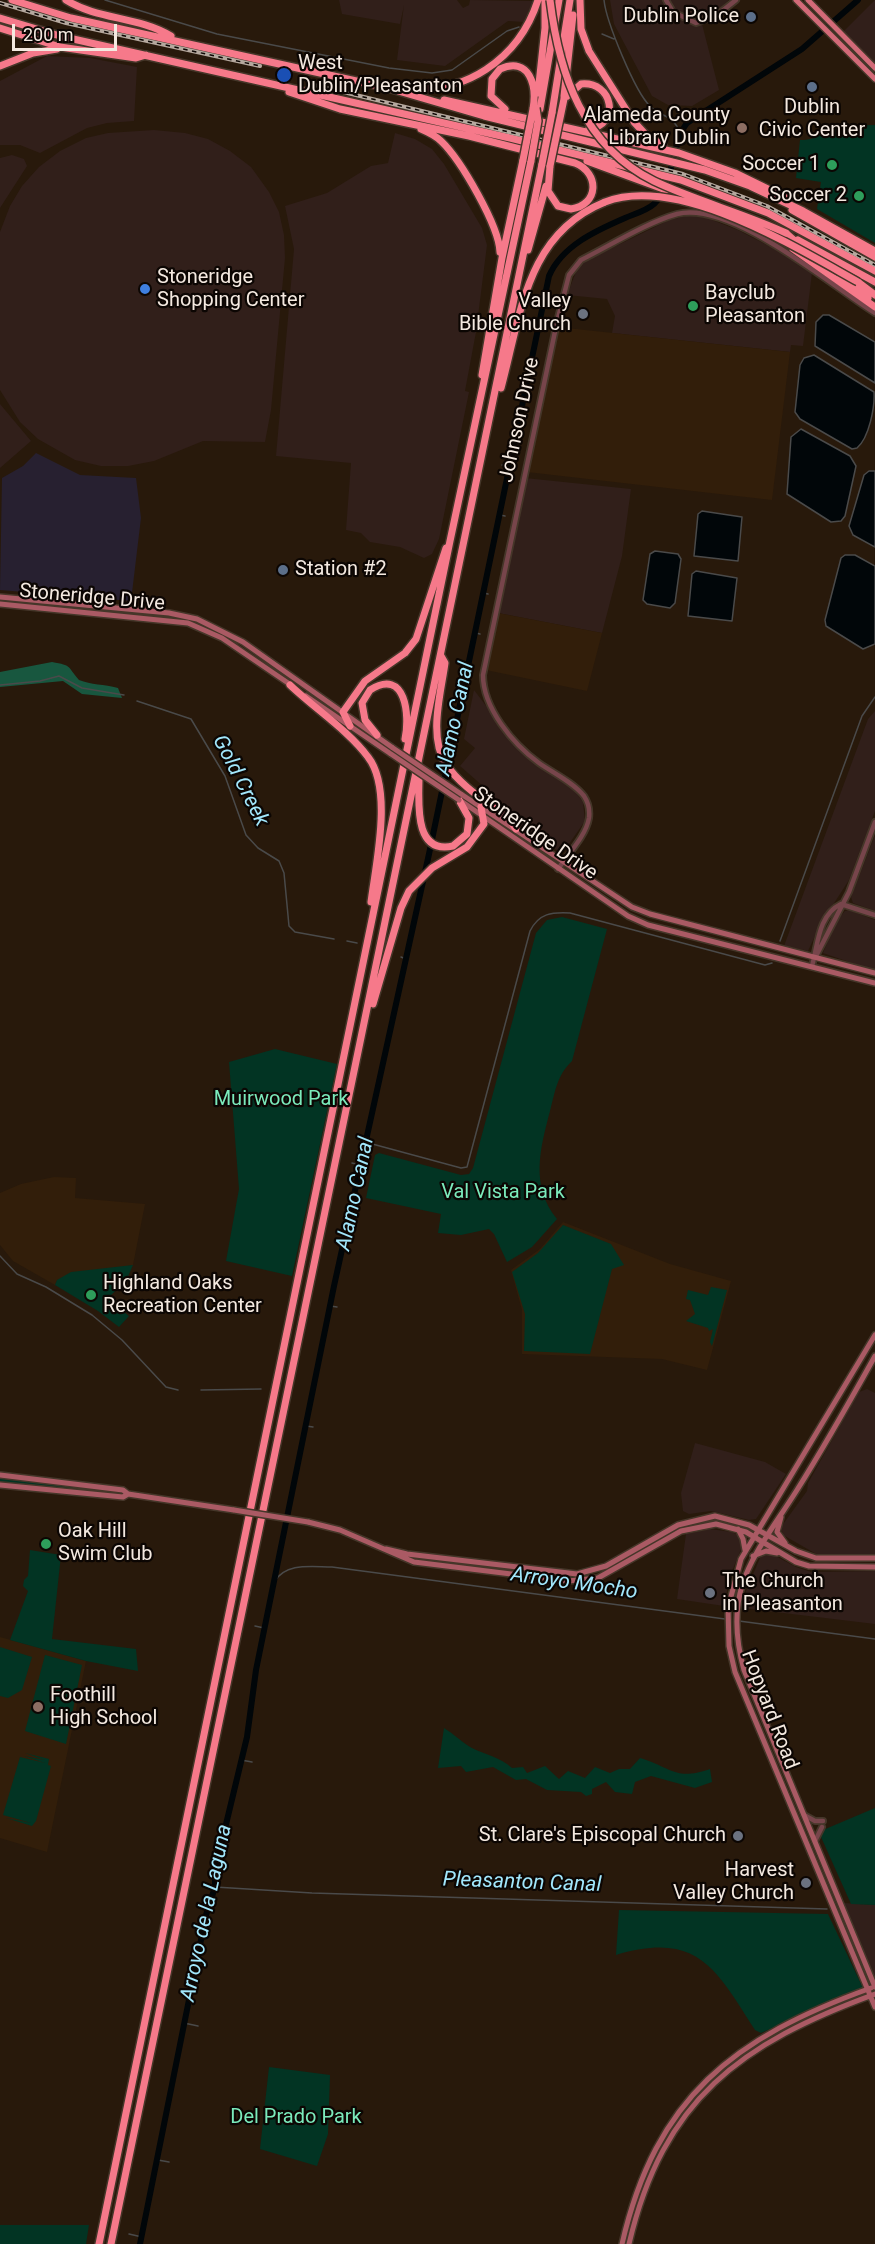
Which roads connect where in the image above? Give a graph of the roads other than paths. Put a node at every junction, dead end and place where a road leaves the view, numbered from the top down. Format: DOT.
graph roads {
  1 [pos="12,0"];
  2 [pos="66,0"];
  3 [pos="538,0"];
  4 [pos="545,0"];
  5 [pos="550,0"];
  6 [pos="559,0"];
  7 [pos="572,0"];
  8 [pos="580,0"];
  9 [pos="666,0"];
  10 [pos="736,0"];
  11 [pos="796,0"];
  12 [pos="807,0"];
  13 [pos="0,18"];
  14 [pos="0,28"];
  15 [pos="176,40"];
  16 [pos="60,47"];
  17 [pos="147,55"];
  18 [pos="0,66"];
  19 [pos="875,68"];
  20 [pos="875,79"];
  21 [pos="267,83"];
  22 [pos="387,88"];
  23 [pos="417,95"];
  24 [pos="564,99"];
  25 [pos="536,109"];
  26 [pos="518,114"];
  27 [pos="408,124"];
  28 [pos="573,128"];
  29 [pos="661,146"];
  30 [pos="568,152"];
  31 [pos="550,166"];
  32 [pos="705,170"];
  33 [pos="803,211"];
  34 [pos="792,239"];
  35 [pos="875,251"];
  36 [pos="875,257"];
  37 [pos="523,259"];
  38 [pos="875,271"];
  39 [pos="875,282"];
  40 [pos="496,292"];
  41 [pos="875,293"];
  42 [pos="875,305"];
  43 [pos="875,313"];
  44 [pos="485,383"];
  45 [pos="492,409"];
  46 [pos="450,541"];
  47 [pos="0,597"];
  48 [pos="0,604"];
  49 [pos="441,655"];
  50 [pos="290,685"];
  51 [pos="343,712"];
  52 [pos="350,726"];
  53 [pos="377,735"];
  54 [pos="392,751"];
  55 [pos="419,760"];
  56 [pos="405,762"];
  57 [pos="460,797"];
  58 [pos="481,807"];
  59 [pos="485,819"];
  60 [pos="875,822"];
  61 [pos="516,829"];
  62 [pos="563,861"];
  63 [pos="557,869"];
  64 [pos="842,904"];
  65 [pos="875,915"];
  66 [pos="371,924"];
  67 [pos="814,958"];
  68 [pos="812,966"];
  69 [pos="875,973"];
  70 [pos="875,983"];
  71 [pos="364,1028"];
  72 [pos="875,1335"];
  73 [pos="875,1356"];
  74 [pos="0,1475"];
  75 [pos="0,1485"];
  76 [pos="128,1494"];
  77 [pos="782,1511"];
  78 [pos="738,1529"];
  79 [pos="758,1529"];
  80 [pos="766,1534"];
  81 [pos="754,1537"];
  82 [pos="762,1541"];
  83 [pos="786,1545"];
  84 [pos="376,1546"];
  85 [pos="745,1551"];
  86 [pos="782,1554"];
  87 [pos="753,1556"];
  88 [pos="875,1558"];
  89 [pos="875,1567"];
  90 [pos="803,1814"];
  91 [pos="814,1841"];
  92 [pos="869,1971"];
  93 [pos="862,1976"];
  94 [pos="875,1976"];
  95 [pos="875,1987"];
  96 [pos="867,1989"];
  97 [pos="857,1993"];
  98 [pos="872,1995"];
  99 [pos="854,2003"];
  100 [pos="875,2007"];
  101 [pos="99,2244"];
  102 [pos="111,2244"];
  103 [pos="622,2244"];
  104 [pos="629,2244"];
  1 -- 15 [label="highway"];
  2 -- 15 [label="highway"];
  3 -- 22 [label="highway"];
  4 -- 25 [label="highway"];
  5 -- 34 [label="highway, bridge"];
  6 -- 25 [label="highway"];
  7 -- 24 [label="highway"];
  7 -- 37 [label="highway, bridge"];
  8 -- 29 [label="highway"];
  9 -- 10 [label="street"];
  11 -- 20 [label="main road"];
  12 -- 19 [label="main road"];
  13 -- 17 [label="highway"];
  14 -- 16 [label="highway"];
  15 -- 22 [label="highway"];
  16 -- 17 [label="highway"];
  16 -- 18 [label="highway"];
  17 -- 21 [label="highway"];
  21 -- 27 [label="highway"];
  21 -- 30 [label="highway"];
  22 -- 23 [label="highway"];
  23 -- 26 [label="highway"];
  23 -- 32 [label="highway"];
  24 -- 28 [label="highway"];
  24 -- 31 [label="highway, bridge"];
  25 -- 26 [label="highway"];
  25 -- 40 [label="highway, bridge"];
  25 -- 44 [label="highway, bridge"];
  26 -- 28 [label="highway"];
  27 -- 31 [label="highway"];
  27 -- 40 [label="highway"];
  28 -- 29 [label="highway"];
  29 -- 33 [label="highway"];
  30 -- 38 [label="highway"];
  30 -- 42 [label="highway, bridge"];
  31 -- 37 [label="highway"];
  32 -- 33 [label="highway"];
  32 -- 36 [label="highway"];
  33 -- 35 [label="highway"];
  34 -- 39 [label="highway"];
  34 -- 42 [label="highway"];
  37 -- 45 [label="highway"];
  40 -- 44 [label="highway"];
  41 -- 45 [label="highway, bridge"];
  43 -- 62 [label="street, Johnson Drive"];
  44 -- 46 [label="highway"];
  45 -- 49 [label="highway"];
  46 -- 51 [label="highway"];
  46 -- 56 [label="highway"];
  47 -- 51 [label="main road, Stoneridge Drive"];
  48 -- 50 [label="main road, Stoneridge Drive"];
  49 -- 55 [label="highway"];
  49 -- 61 [label="highway"];
  50 -- 52 [label="main road, Stoneridge Drive"];
  50 -- 66 [label="highway"];
  51 -- 52 [label="highway"];
  51 -- 53 [label="main road, Stoneridge Drive"];
  52 -- 54 [label="main road, Stoneridge Drive"];
  53 -- 54 [label="main road, Stoneridge Drive"];
  53 -- 56 [label="highway"];
  54 -- 57 [label="main road, Stoneridge Drive, bridge"];
  55 -- 57 [label="highway"];
  55 -- 71 [label="highway"];
  56 -- 66 [label="highway"];
  57 -- 58 [label="main road, Stoneridge Drive"];
  57 -- 59 [label="main road, Stoneridge Drive"];
  58 -- 59 [label="highway"];
  58 -- 61 [label="main road, Stoneridge Drive"];
  59 -- 63 [label="main road, Stoneridge Drive"];
  59 -- 71 [label="highway"];
  60 -- 64 [label="street"];
  61 -- 62 [label="main road, Stoneridge Drive"];
  62 -- 63 [label="street, Johnson Drive"];
  62 -- 67 [label="main road, Stoneridge Drive"];
  63 -- 68 [label="main road, Stoneridge Drive"];
  64 -- 65 [label="street"];
  64 -- 67 [label="street"];
  66 -- 101 [label="highway"];
  67 -- 68 [label="street"];
  67 -- 69 [label="main road, Stoneridge Drive"];
  68 -- 70 [label="main road, Stoneridge Drive"];
  71 -- 102 [label="highway"];
  72 -- 79 [label="main road, Hopyard Road"];
  73 -- 77 [label="main road, Hopyard Road"];
  74 -- 76 [label="main road"];
  75 -- 76 [label="main road"];
  76 -- 84 [label="main road, bridge"];
  77 -- 80 [label="main road, Hopyard Road"];
  77 -- 83 [label="main road"];
  78 -- 81 [label="main road"];
  78 -- 84 [label="main road"];
  78 -- 85 [label="main road"];
  79 -- 80 [label="main road"];
  79 -- 81 [label="main road, Hopyard Road"];
  79 -- 84 [label="main road"];
  80 -- 82 [label="main road, Hopyard Road"];
  80 -- 83 [label="main road"];
  81 -- 82 [label="main road"];
  81 -- 85 [label="main road, Hopyard Road"];
  82 -- 86 [label="main road"];
  82 -- 87 [label="main road, Hopyard Road"];
  83 -- 88 [label="main road"];
  85 -- 93 [label="main road, Hopyard Road"];
  86 -- 87 [label="main road"];
  86 -- 89 [label="main road"];
  87 -- 90 [label="main road, Hopyard Road"];
  90 -- 91 [label="main road, Hopyard Road"];
  90 -- 91 [label="street"];
  91 -- 92 [label="main road, Hopyard Road"];
  92 -- 94 [label="main road"];
  92 -- 95 [label="main road, Hopyard Road"];
  93 -- 96 [label="main road, Hopyard Road"];
  93 -- 97 [label="main road"];
  95 -- 96 [label="main road"];
  96 -- 97 [label="main road"];
  96 -- 98 [label="main road, Hopyard Road"];
  97 -- 103 [label="main road"];
  98 -- 99 [label="main road"];
  98 -- 100 [label="main road, Hopyard Road"];
  99 -- 100 [label="main road"];
  99 -- 104 [label="main road"];
}
